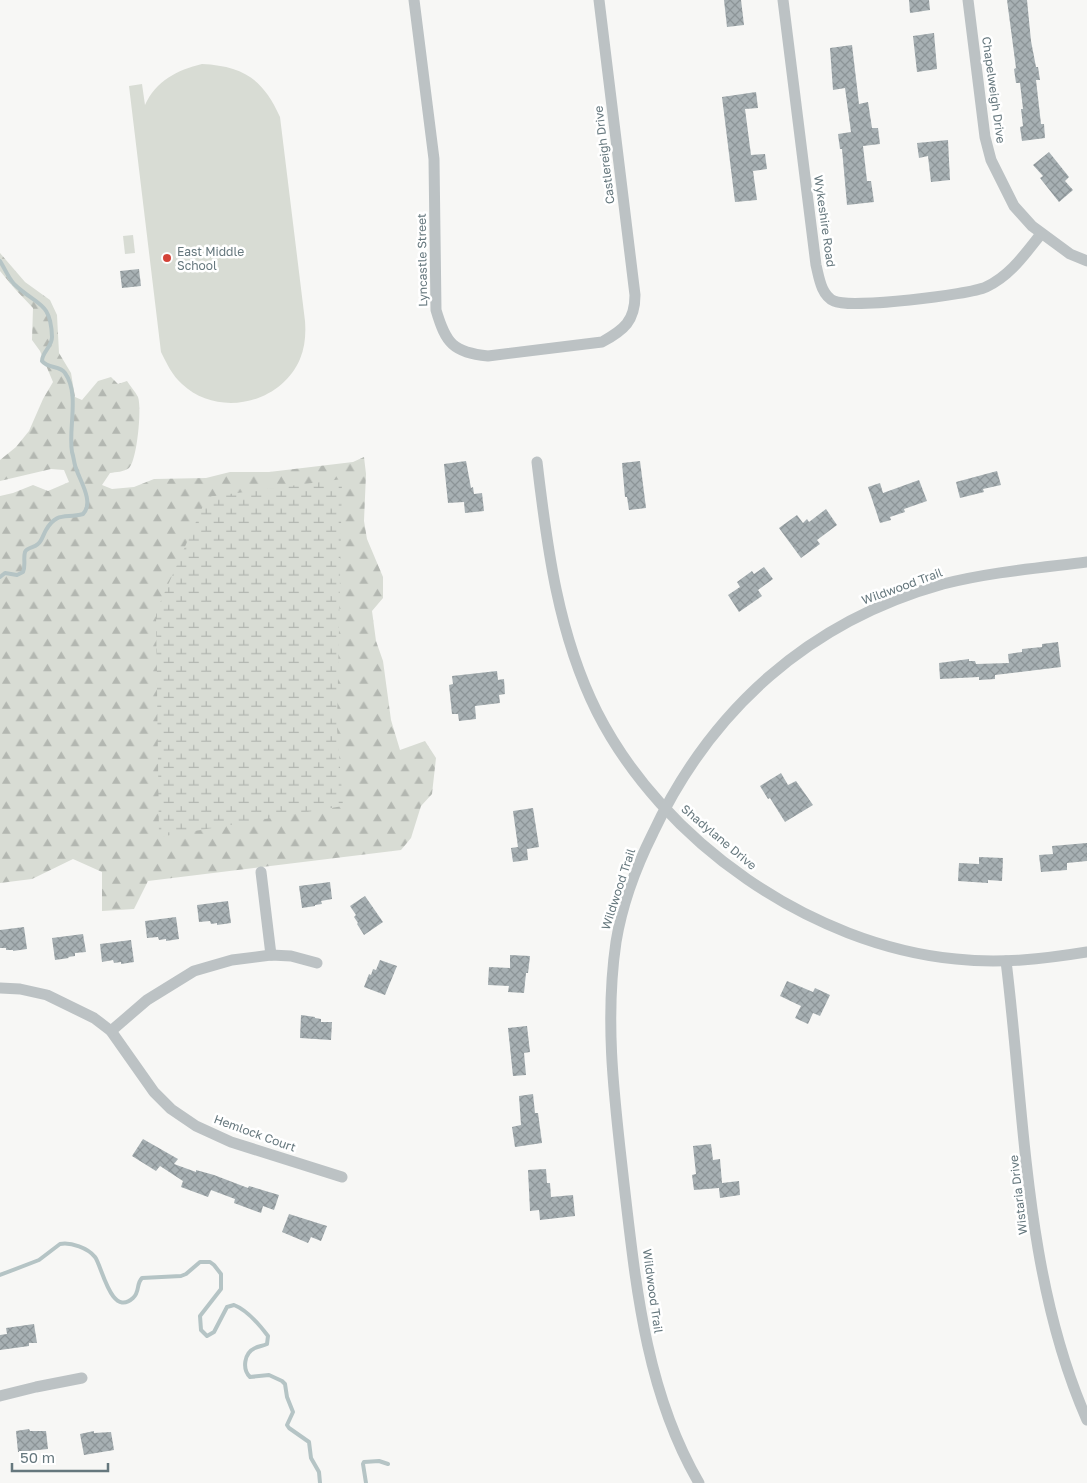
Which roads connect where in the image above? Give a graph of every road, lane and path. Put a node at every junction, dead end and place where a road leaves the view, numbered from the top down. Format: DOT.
graph roads {
  1 [pos="414,0"];
  2 [pos="599,0"];
  3 [pos="783,0"];
  4 [pos="968,0"];
  5 [pos="1041,234"];
  6 [pos="1087,261"];
  7 [pos="635,307"];
  8 [pos="537,462"];
  9 [pos="1087,562"];
  10 [pos="664,809"];
  11 [pos="262,872"];
  12 [pos="1087,952"];
  13 [pos="271,956"];
  14 [pos="1006,961"];
  15 [pos="317,963"];
  16 [pos="0,988"];
  17 [pos="111,1032"];
  18 [pos="342,1177"];
  19 [pos="82,1378"];
  20 [pos="0,1396"];
  21 [pos="1087,1420"];
  22 [pos="699,1483"];
  1 -- 7 [label="street, Lyncastle Street"];
  2 -- 7 [label="street, Castlereigh Drive"];
  3 -- 5 [label="street, Wykeshire Road"];
  4 -- 5 [label="street, Chapelweigh Drive"];
  5 -- 6 [label="street, Chapelweigh Drive"];
  8 -- 10 [label="street, Shadylane Drive"];
  9 -- 10 [label="street, Wildwood Trail"];
  10 -- 14 [label="street, Shadylane Drive"];
  10 -- 22 [label="street, Wildwood Trail"];
  11 -- 13 [label="street"];
  12 -- 14 [label="street, Shadylane Drive"];
  13 -- 15 [label="street"];
  13 -- 17 [label="street"];
  14 -- 21 [label="street, Wistaria Drive"];
  16 -- 17 [label="street, Hemlock Court"];
  17 -- 18 [label="street, Hemlock Court"];
  19 -- 20 [label="street"];
}
